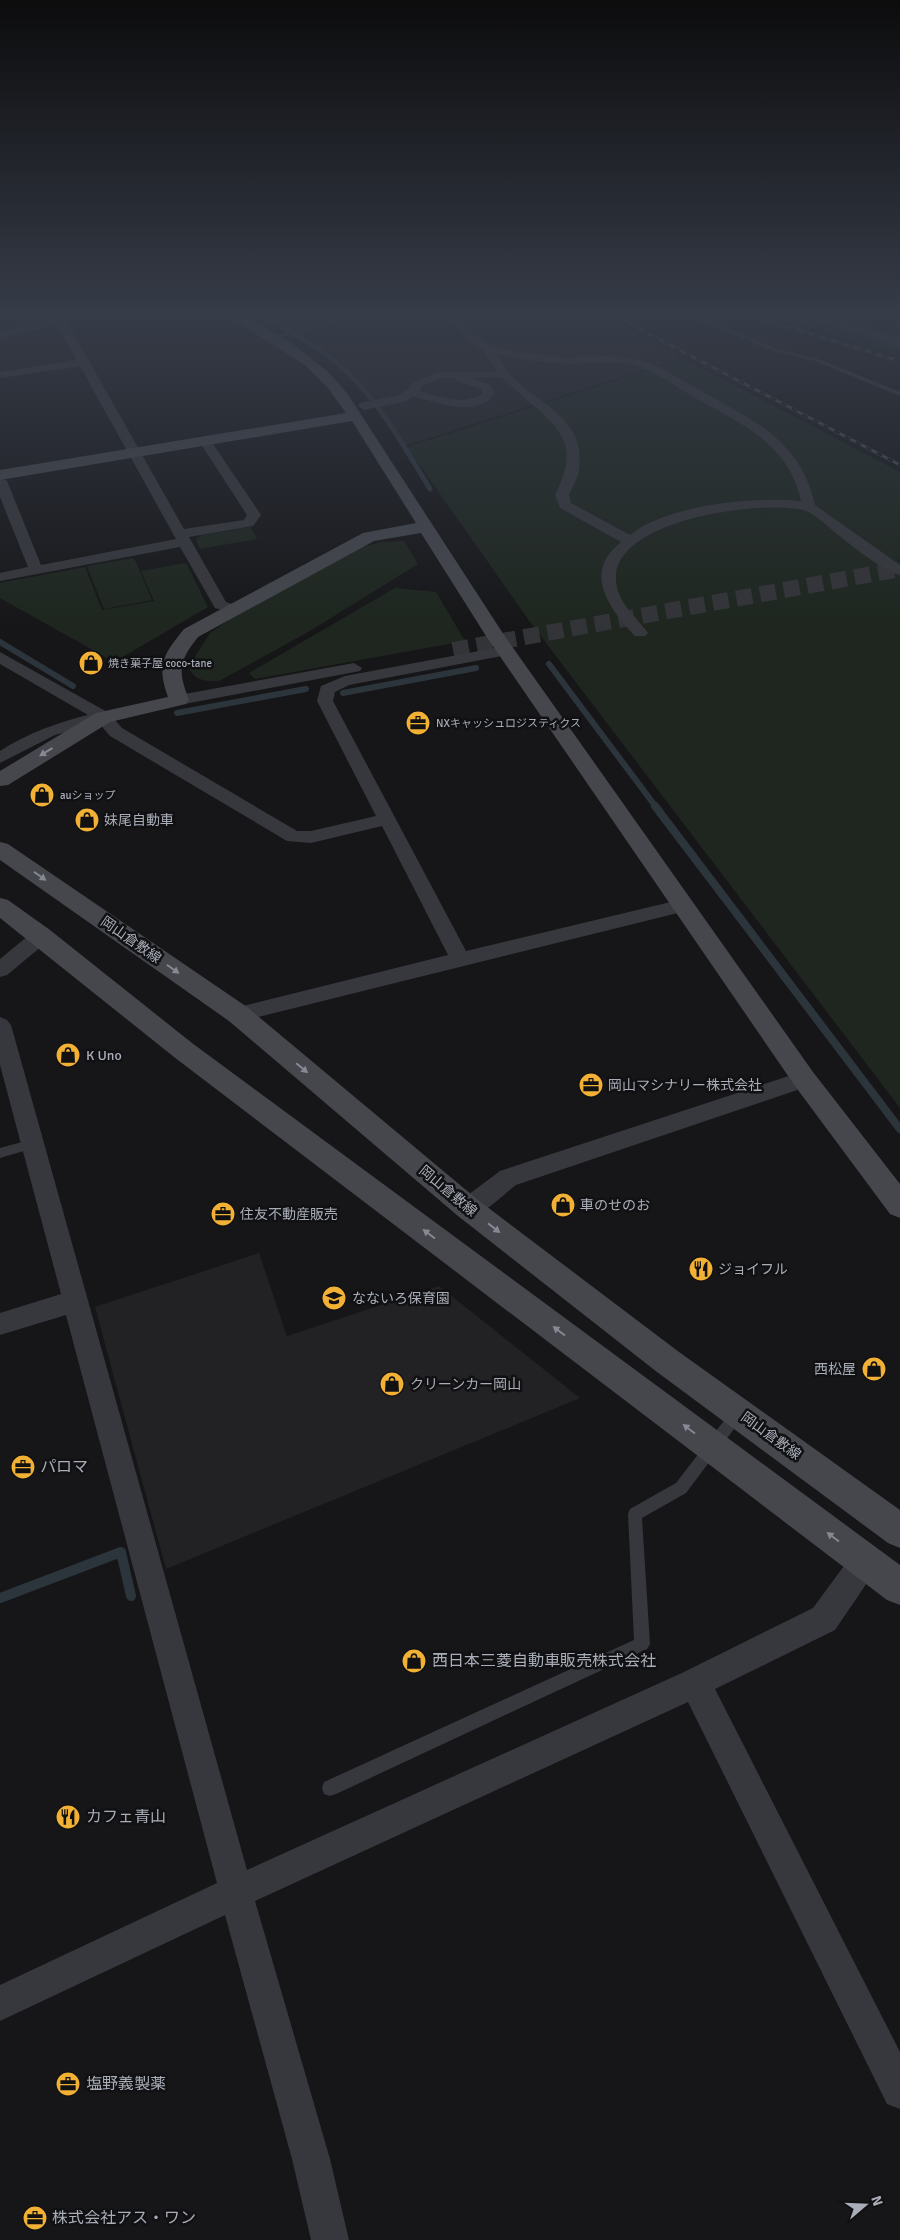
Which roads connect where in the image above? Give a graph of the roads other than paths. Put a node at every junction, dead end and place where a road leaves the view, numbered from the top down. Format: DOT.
graph roads {
  1 [pos="115,419"];
  2 [pos="315,419"];
  3 [pos="372,419"];
  4 [pos="557,419"];
  5 [pos="742,419"];
  6 [pos="205,441"];
  7 [pos="134,453"];
  8 [pos="0,475"];
  9 [pos="0,481"];
  10 [pos="809,506"];
  11 [pos="424,527"];
  12 [pos="182,538"];
  13 [pos="628,540"];
  14 [pos="36,570"];
  15 [pos="900,571"];
  16 [pos="0,576"];
  17 [pos="236,610"];
  18 [pos="640,633"];
  19 [pos="453,650"];
  20 [pos="506,651"];
  21 [pos="0,657"];
  22 [pos="179,700"];
  23 [pos="103,717"];
  24 [pos="0,758"];
  25 [pos="0,780"];
  26 [pos="385,820"];
  27 [pos="0,849"];
  28 [pos="683,905"];
  29 [pos="0,906"];
  30 [pos="41,936"];
  31 [pos="461,961"];
  32 [pos="0,970"];
  33 [pos="238,1014"];
  34 [pos="0,1025"];
  35 [pos="804,1079"];
  36 [pos="32,1144"];
  37 [pos="0,1153"];
  38 [pos="900,1206"];
  39 [pos="468,1208"];
  40 [pos="76,1302"];
  41 [pos="0,1324"];
  42 [pos="738,1412"];
  43 [pos="712,1446"];
  44 [pos="900,1530"];
  45 [pos="865,1561"];
  46 [pos="900,1587"];
  47 [pos="695,1683"];
  48 [pos="330,1788"];
  49 [pos="236,1892"];
  50 [pos="0,2004"];
  51 [pos="900,2091"];
  52 [pos="330,2240"];
  1 -- 7 [label="street"];
  2 -- 6 [label="street"];
  3 -- 11 [label="street"];
  4 -- 13 [label="street"];
  5 -- 10 [label="street"];
  6 -- 7 [label="street"];
  6 -- 12 [label="street"];
  7 -- 8 [label="street"];
  7 -- 12 [label="street"];
  9 -- 14 [label="street"];
  10 -- 13 [label="street"];
  10 -- 15 [label="street"];
  11 -- 17 [label="street"];
  11 -- 20 [label="street"];
  12 -- 14 [label="street"];
  12 -- 17 [label="street"];
  13 -- 18 [label="street"];
  14 -- 16 [label="street"];
  17 -- 22 [label="street"];
  19 -- 22 [label="street"];
  20 -- 26 [label="street"];
  20 -- 28 [label="street"];
  21 -- 23 [label="street"];
  22 -- 23 [label="street"];
  23 -- 24 [label="street"];
  23 -- 25 [label="street, one-way"];
  23 -- 26 [label="street"];
  26 -- 31 [label="street"];
  27 -- 33 [label="street, 岡山倉敷線, one-way"];
  28 -- 31 [label="street"];
  28 -- 35 [label="street"];
  29 -- 30 [label="street"];
  30 -- 32 [label="street"];
  43 -- 30 [label="street, one-way"];
  31 -- 33 [label="street"];
  33 -- 39 [label="street, 岡山倉敷線, one-way"];
  34 -- 36 [label="street"];
  35 -- 38 [label="street"];
  35 -- 39 [label="street"];
  36 -- 37 [label="lane"];
  36 -- 40 [label="street"];
  39 -- 42 [label="street, 岡山倉敷線, one-way"];
  40 -- 41 [label="street"];
  40 -- 49 [label="street"];
  42 -- 43 [label="lane"];
  42 -- 44 [label="street, 岡山倉敷線"];
  45 -- 43 [label="street, one-way"];
  43 -- 48 [label="lane"];
  45 -- 46 [label="street"];
  45 -- 47 [label="street"];
  47 -- 49 [label="street"];
  47 -- 51 [label="street"];
  49 -- 50 [label="street"];
  49 -- 52 [label="street"];
}
